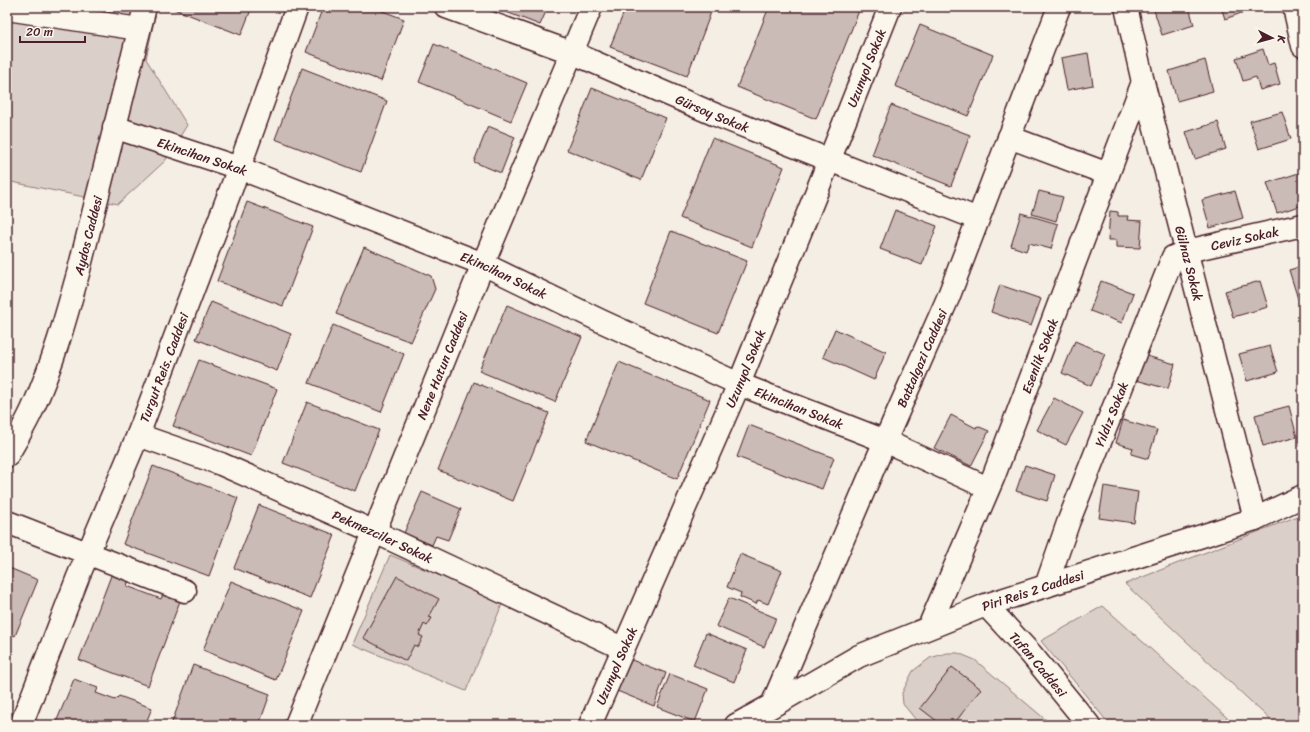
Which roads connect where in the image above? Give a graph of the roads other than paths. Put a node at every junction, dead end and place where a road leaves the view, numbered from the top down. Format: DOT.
graph roads {
  1 [pos="145,7"];
  2 [pos="297,7"];
  3 [pos="446,7"];
  4 [pos="591,7"];
  5 [pos="890,7"];
  6 [pos="1059,7"];
  7 [pos="1126,7"];
  8 [pos="1294,7"];
  9 [pos="7,9"];
  10 [pos="138,29"];
  11 [pos="1303,46"];
  12 [pos="573,52"];
  13 [pos="1143,82"];
  14 [pos="114,127"];
  15 [pos="1009,137"];
  16 [pos="830,161"];
  17 [pos="239,168"];
  18 [pos="1108,174"];
  19 [pos="978,219"];
  20 [pos="1303,225"];
  21 [pos="1187,251"];
  22 [pos="483,264"];
  23 [pos="738,384"];
  24 [pos="138,435"];
  25 [pos="885,441"];
  26 [pos="7,456"];
  27 [pos="988,488"];
  28 [pos="1303,496"];
  29 [pos="1255,519"];
  30 [pos="7,522"];
  31 [pos="375,532"];
  32 [pos="88,554"];
  33 [pos="1046,586"];
  34 [pos="185,592"];
  35 [pos="986,605"];
  36 [pos="930,627"];
  37 [pos="622,648"];
  38 [pos="772,705"];
  39 [pos="21,725"];
  40 [pos="296,725"];
  41 [pos="590,725"];
  42 [pos="736,725"];
  43 [pos="749,725"];
  44 [pos="1089,725"];
  1 -- 10 [label="street, Aydos Caddesi"];
  2 -- 17 [label="street, Turgut Reis. Caddesi"];
  3 -- 12 [label="street, Gürsoy Sokak"];
  4 -- 12 [label="street, Nene Hatun Caddesi"];
  5 -- 16 [label="street, Uzunyol Sokak"];
  6 -- 15 [label="street, Battalgazi Caddesi"];
  7 -- 13 [label="street, Gülnaz Sokak"];
  8 -- 11 [label="street"];
  9 -- 10 [label="street"];
  10 -- 14 [label="street, Aydos Caddesi"];
  12 -- 16 [label="street, Gürsoy Sokak"];
  12 -- 22 [label="street, Nene Hatun Caddesi"];
  13 -- 18 [label="street, Esenlik Sokak"];
  13 -- 21 [label="street, Gülnaz Sokak"];
  14 -- 17 [label="street, Ekincihan Sokak"];
  14 -- 26 [label="street, Aydos Caddesi"];
  15 -- 18 [label="street"];
  15 -- 19 [label="street, Battalgazi Caddesi"];
  16 -- 19 [label="street, Gürsoy Sokak"];
  16 -- 23 [label="street, Uzunyol Sokak"];
  17 -- 22 [label="street, Ekincihan Sokak"];
  17 -- 24 [label="street, Turgut Reis. Caddesi"];
  18 -- 27 [label="street, Esenlik Sokak"];
  19 -- 25 [label="street, Battalgazi Caddesi"];
  20 -- 21 [label="street, Ceviz Sokak"];
  21 -- 29 [label="street, Gülnaz Sokak"];
  21 -- 33 [label="street, Yıldız Sokak"];
  22 -- 23 [label="street, Ekincihan Sokak"];
  22 -- 31 [label="street, Nene Hatun Caddesi"];
  23 -- 25 [label="street, Ekincihan Sokak"];
  23 -- 37 [label="street, Uzunyol Sokak"];
  24 -- 31 [label="street, Pekmezciler Sokak"];
  24 -- 32 [label="street, Turgut Reis. Caddesi"];
  25 -- 27 [label="street, Ekincihan Sokak"];
  25 -- 38 [label="street, Battalgazi Caddesi"];
  27 -- 36 [label="street, Esenlik Sokak"];
  28 -- 29 [label="street, Piri Reis 2 Caddesi"];
  29 -- 33 [label="street, Piri Reis 2 Caddesi"];
  30 -- 32 [label="street"];
  31 -- 37 [label="street, Pekmezciler Sokak"];
  31 -- 40 [label="street, Nene Hatun Caddesi"];
  32 -- 34 [label="street"];
  32 -- 39 [label="street, Turgut Reis. Caddesi"];
  33 -- 35 [label="street, Piri Reis 2 Caddesi"];
  35 -- 36 [label="street, Piri Reis 2 Caddesi"];
  35 -- 44 [label="street, Tufan Caddesi"];
  36 -- 38 [label="street, Piri Reis 2 Caddesi"];
  37 -- 41 [label="street, Uzunyol Sokak"];
  38 -- 42 [label="street, Piri Reis 2 Caddesi"];
  38 -- 43 [label="street, Piri Reis 2 Caddesi"];
}
